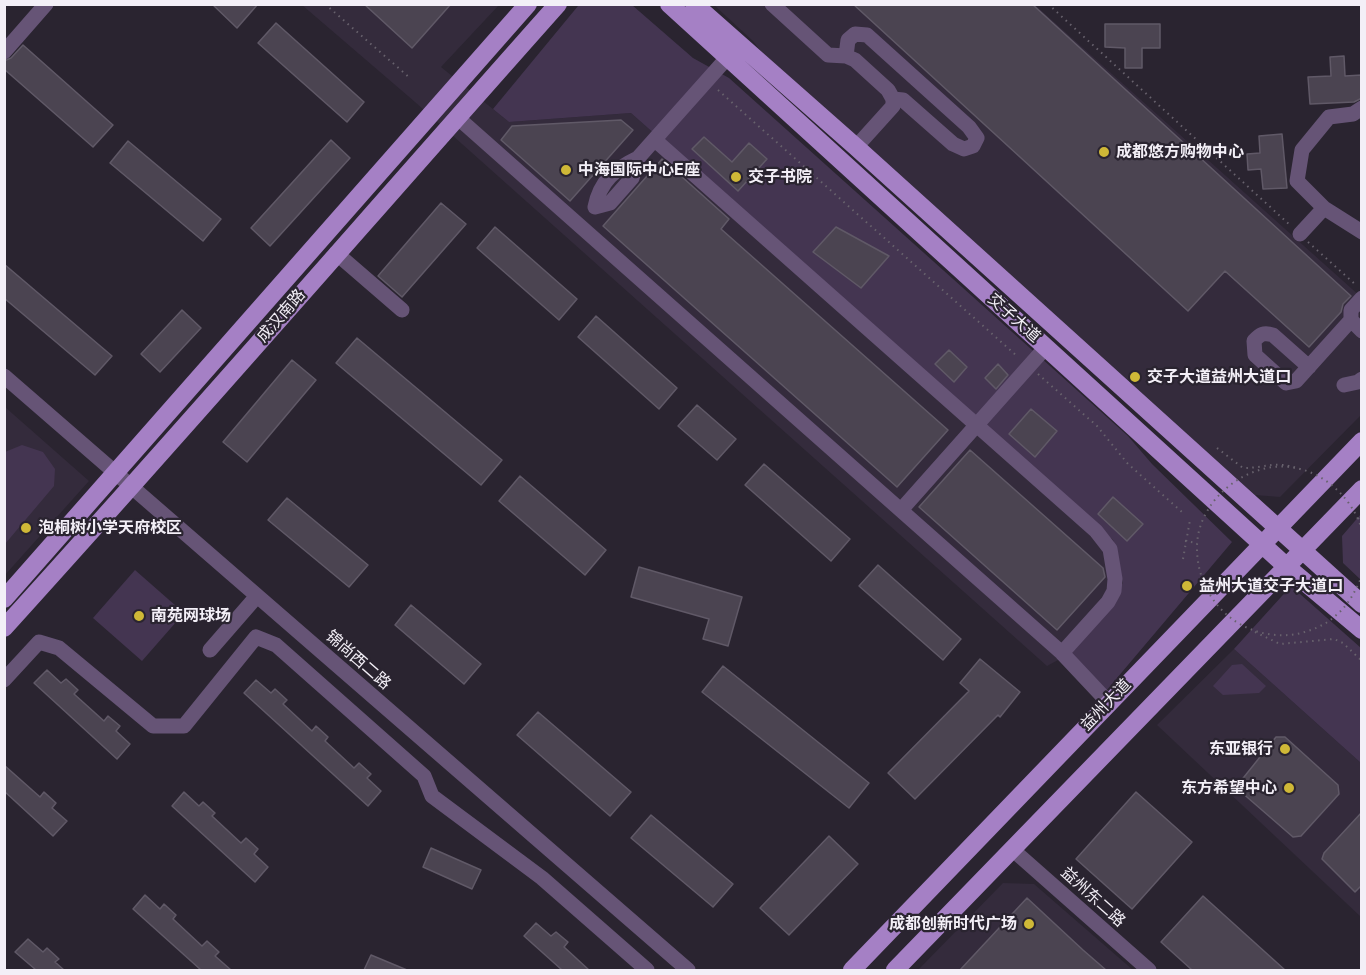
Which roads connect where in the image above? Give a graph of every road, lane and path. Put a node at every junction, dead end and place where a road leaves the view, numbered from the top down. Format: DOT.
graph roads {
  1 [pos="46,4"];
  2 [pos="325,4"];
  3 [pos="528,4"];
  4 [pos="558,4"];
  5 [pos="669,4"];
  6 [pos="694,4"];
  7 [pos="772,4"];
  8 [pos="1048,4"];
  9 [pos="4,52"];
  10 [pos="846,57"];
  11 [pos="728,58"];
  12 [pos="410,78"];
  13 [pos="716,88"];
  14 [pos="894,99"];
  15 [pos="1362,108"];
  16 [pos="457,117"];
  17 [pos="655,140"];
  18 [pos="856,147"];
  19 [pos="1324,208"];
  20 [pos="580,226"];
  21 [pos="1362,232"];
  22 [pos="1300,234"];
  23 [pos="336,253"];
  24 [pos="1362,290"];
  25 [pos="1362,298"];
  26 [pos="402,310"];
  27 [pos="1356,325"];
  28 [pos="1046,347"];
  29 [pos="1029,366"];
  30 [pos="1309,367"];
  31 [pos="1362,379"];
  32 [pos="6,382"];
  33 [pos="1344,384"];
  34 [pos="976,425"];
  35 [pos="1362,441"];
  36 [pos="1217,448"];
  37 [pos="1300,469"];
  38 [pos="117,473"];
  39 [pos="132,488"];
  40 [pos="1362,489"];
  41 [pos="901,510"];
  42 [pos="1182,512"];
  43 [pos="1190,520"];
  44 [pos="1277,528"];
  45 [pos="1362,528"];
  46 [pos="1362,537"];
  47 [pos="1185,541"];
  48 [pos="1197,543"];
  49 [pos="1262,543"];
  50 [pos="1303,551"];
  51 [pos="1183,559"];
  52 [pos="1287,567"];
  53 [pos="1362,576"];
  54 [pos="257,596"];
  55 [pos="4,599"];
  56 [pos="1362,604"];
  57 [pos="4,628"];
  58 [pos="1362,630"];
  59 [pos="1255,632"];
  60 [pos="210,650"];
  61 [pos="1062,653"];
  62 [pos="1362,661"];
  63 [pos="4,680"];
  64 [pos="1109,703"];
  65 [pos="1013,850"];
  66 [pos="647,970"];
  67 [pos="688,970"];
  68 [pos="852,970"];
  69 [pos="895,970"];
  70 [pos="1149,970"];
  1 -- 9 [label="street"];
  2 -- 12 [label="path"];
  3 -- 38 [label="main road, 成汉南路"];
  4 -- 16 [label="main road, 成汉南路"];
  5 -- 11 [label="main road, 交子大道"];
  6 -- 18 [label="main road, 交子大道"];
  7 -- 10 [label="street"];
  8 -- 22 [label="path"];
  10 -- 14 [label="street"];
  10 -- 14 [label="street"];
  11 -- 17 [label="street"];
  11 -- 28 [label="main road, 交子大道"];
  13 -- 29 [label="path"];
  14 -- 18 [label="street"];
  15 -- 19 [label="street"];
  16 -- 20 [label="street"];
  16 -- 23 [label="main road, 成汉南路"];
  17 -- 20 [label="street"];
  17 -- 34 [label="street"];
  18 -- 44 [label="main road, 交子大道"];
  19 -- 21 [label="street"];
  19 -- 22 [label="street"];
  20 -- 41 [label="street"];
  22 -- 24 [label="path"];
  23 -- 26 [label="street"];
  23 -- 39 [label="main road, 成汉南路"];
  25 -- 27 [label="street"];
  27 -- 30 [label="street"];
  28 -- 29 [label="street"];
  28 -- 49 [label="main road, 交子大道"];
  29 -- 34 [label="street"];
  29 -- 42 [label="path"];
  31 -- 33 [label="street"];
  32 -- 38 [label="street, 锦尚西二路"];
  34 -- 41 [label="street"];
  34 -- 61 [label="street"];
  35 -- 44 [label="main road, 益州大道"];
  36 -- 37 [label="path, bridge"];
  37 -- 45 [label="path, bridge"];
  37 -- 48 [label="path, bridge"];
  38 -- 39 [label="street, 锦尚西二路"];
  38 -- 55 [label="main road, 成汉南路"];
  39 -- 54 [label="street, 锦尚西二路"];
  39 -- 57 [label="main road, 成汉南路"];
  40 -- 50 [label="main road, 益州大道"];
  41 -- 61 [label="street"];
  43 -- 47 [label="path"];
  44 -- 49 [label="main road, 益州大道"];
  44 -- 50 [label="main road, 交子大道"];
  45 -- 46 [label="path"];
  47 -- 48 [label="path"];
  47 -- 51 [label="path"];
  48 -- 59 [label="path, bridge"];
  49 -- 52 [label="main road, 交子大道"];
  49 -- 64 [label="main road, 益州大道"];
  50 -- 52 [label="main road, 益州大道"];
  50 -- 56 [label="main road, 交子大道"];
  52 -- 58 [label="main road, 交子大道"];
  52 -- 65 [label="main road, 益州大道"];
  53 -- 59 [label="path, bridge"];
  54 -- 60 [label="street"];
  54 -- 67 [label="street, 锦尚西二路"];
  59 -- 62 [label="path"];
  61 -- 64 [label="street"];
  63 -- 66 [label="street"];
  64 -- 68 [label="main road, 益州大道"];
  65 -- 69 [label="main road, 益州大道"];
  65 -- 70 [label="street, 益州东二路"];
}
